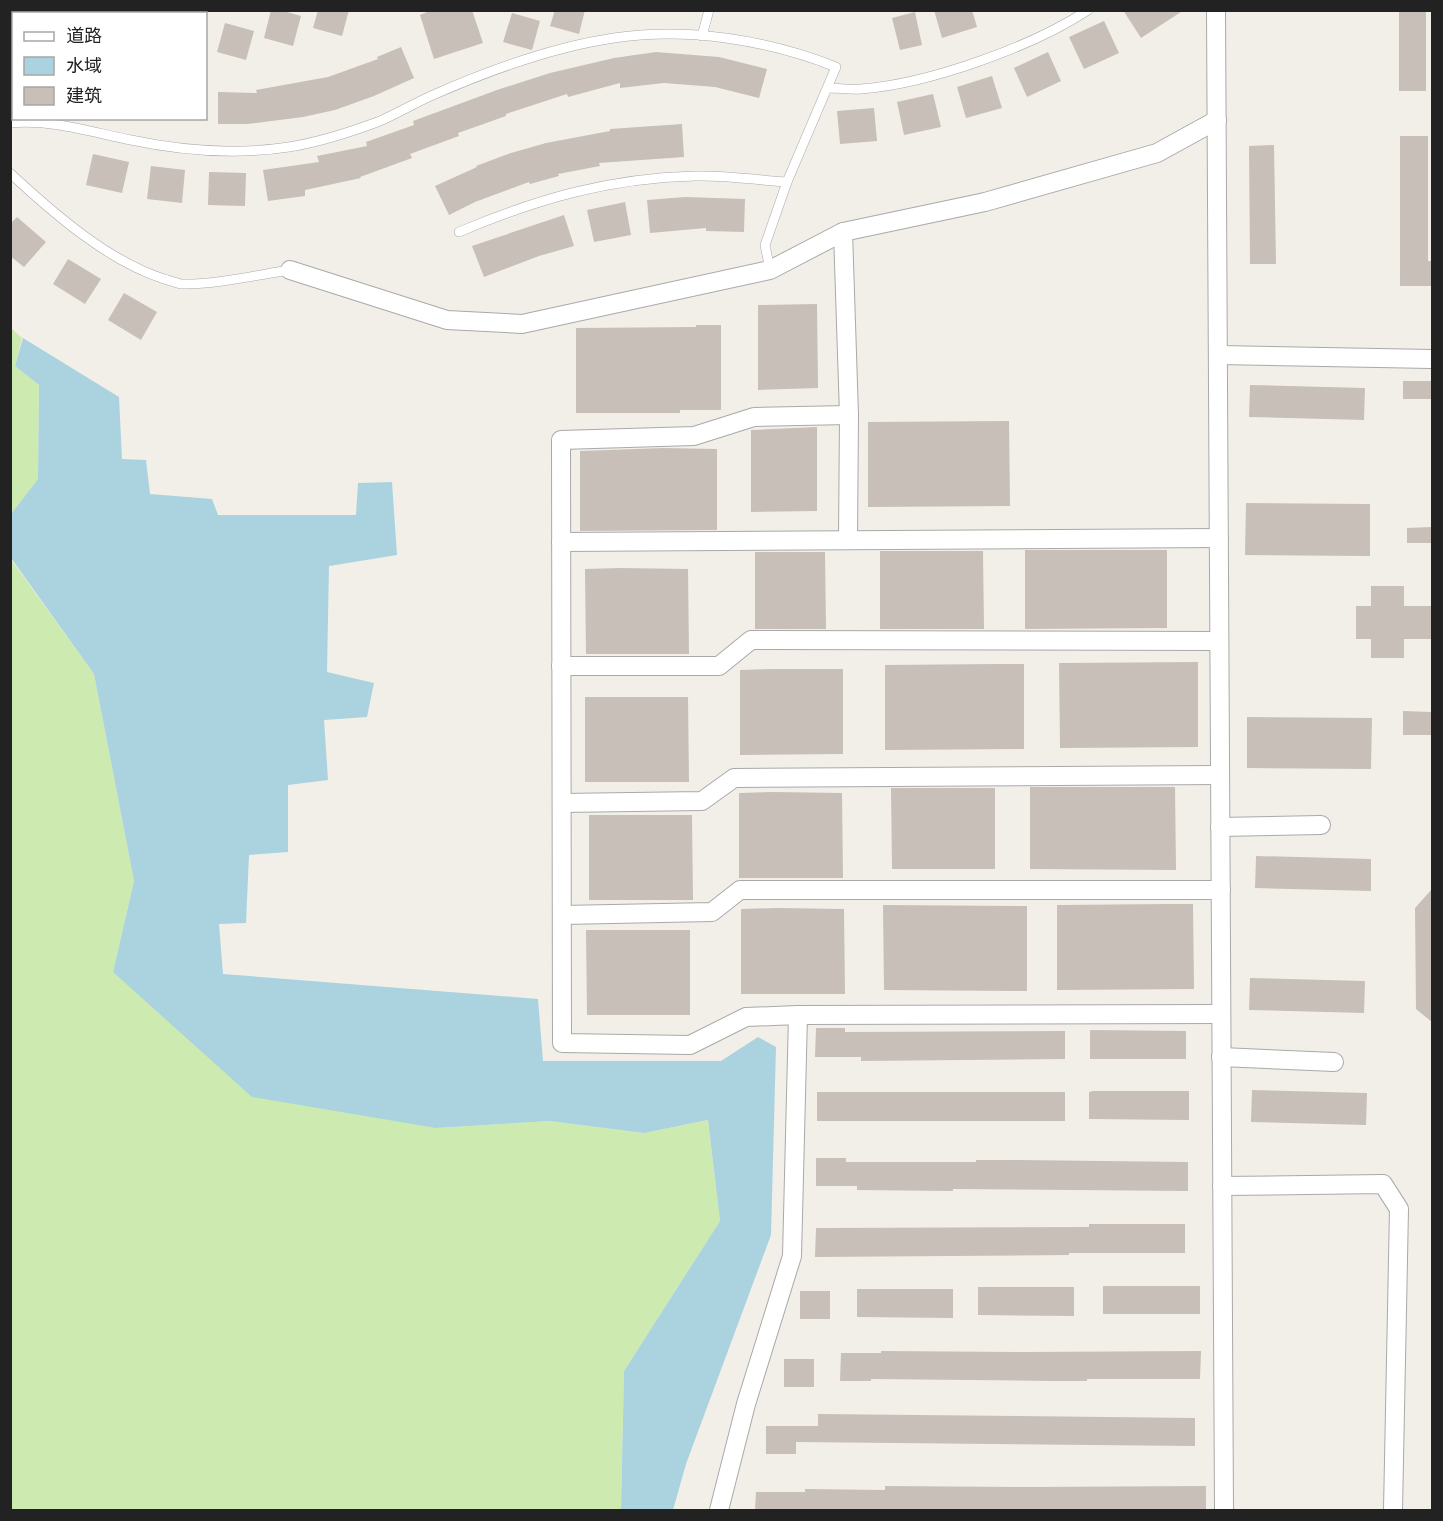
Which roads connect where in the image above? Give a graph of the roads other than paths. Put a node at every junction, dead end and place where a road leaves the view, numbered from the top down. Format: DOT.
graph roads {
  1 [pos="709,10"];
  2 [pos="1088,10"];
  3 [pos="1216,10"];
  4 [pos="702,36"];
  5 [pos="829,88"];
  6 [pos="1217,120"];
  7 [pos="10,123"];
  8 [pos="10,173"];
  9 [pos="786,182"];
  10 [pos="843,231"];
  11 [pos="459,232"];
  12 [pos="290,270"];
  13 [pos="770,270"];
  14 [pos="1218,355"];
  15 [pos="1432,360"];
  16 [pos="849,415"];
  17 [pos="1219,538"];
  18 [pos="848,540"];
  19 [pos="561,542"];
  20 [pos="1220,641"];
  21 [pos="561,666"];
  22 [pos="1220,775"];
  23 [pos="562,802"];
  24 [pos="1321,825"];
  25 [pos="1220,827"];
  26 [pos="1221,890"];
  27 [pos="562,915"];
  28 [pos="1221,1014"];
  29 [pos="798,1015"];
  30 [pos="1221,1057"];
  31 [pos="1334,1062"];
  32 [pos="1222,1186"];
  33 [pos="719,1510"];
  34 [pos="1224,1510"];
  35 [pos="1393,1510"];
  1 -- 4 [label="lane"];
  2 -- 5 [label="lane"];
  3 -- 6 [label="street"];
  4 -- 5 [label="lane"];
  4 -- 7 [label="lane"];
  5 -- 9 [label="lane"];
  6 -- 10 [label="street"];
  6 -- 14 [label="street"];
  8 -- 12 [label="lane"];
  9 -- 11 [label="lane"];
  9 -- 13 [label="lane"];
  10 -- 13 [label="street"];
  10 -- 16 [label="street"];
  12 -- 13 [label="street"];
  14 -- 15 [label="street"];
  14 -- 17 [label="street"];
  16 -- 18 [label="street"];
  16 -- 19 [label="street"];
  17 -- 18 [label="street"];
  17 -- 20 [label="street"];
  18 -- 19 [label="street"];
  19 -- 21 [label="street"];
  20 -- 21 [label="street"];
  20 -- 22 [label="street"];
  21 -- 23 [label="street"];
  22 -- 23 [label="street"];
  22 -- 25 [label="street"];
  23 -- 27 [label="street"];
  24 -- 25 [label="street"];
  25 -- 26 [label="street"];
  26 -- 27 [label="street"];
  26 -- 28 [label="street"];
  27 -- 29 [label="street"];
  28 -- 29 [label="street"];
  28 -- 30 [label="street"];
  29 -- 33 [label="street"];
  30 -- 31 [label="street"];
  30 -- 32 [label="street"];
  32 -- 34 [label="street"];
  32 -- 35 [label="street"];
}
